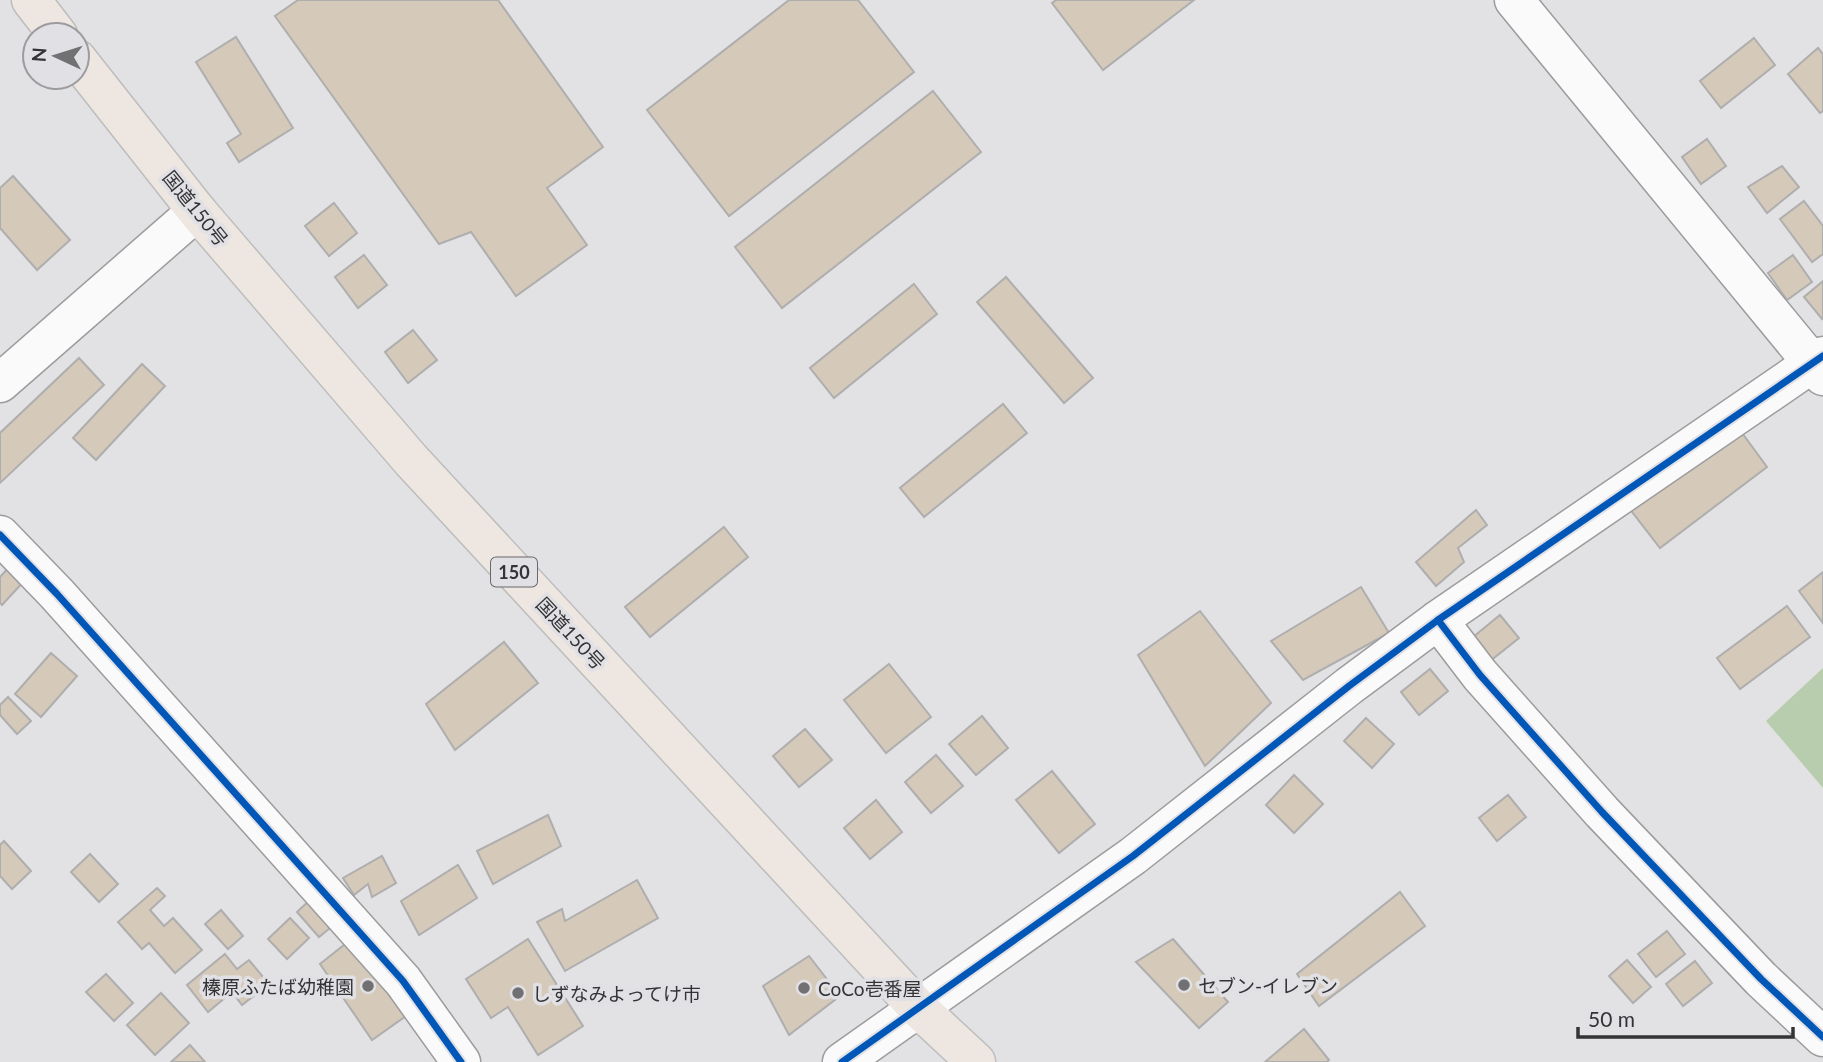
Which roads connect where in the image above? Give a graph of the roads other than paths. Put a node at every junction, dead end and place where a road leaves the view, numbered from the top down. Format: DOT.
graph roads {
  1 [pos="31,0"];
  2 [pos="1514,0"];
  3 [pos="47,21"];
  4 [pos="91,77"];
  5 [pos="197,211"];
  6 [pos="1820,365"];
  7 [pos="0,383"];
  8 [pos="0,535"];
  9 [pos="1438,620"];
  10 [pos="918,1008"];
  11 [pos="1823,1037"];
  12 [pos="461,1062"];
  13 [pos="842,1062"];
  14 [pos="976,1062"];
  1 -- 3 [label="highway"];
  2 -- 6 [label="street"];
  4 -- 5 [label="highway, 国道150号 / 150"];
  5 -- 7 [label="street"];
  5 -- 10 [label="highway, 国道150号 / 150"];
  6 -- 9 [label="street"];
  8 -- 12 [label="street"];
  9 -- 10 [label="street"];
  9 -- 11 [label="street"];
  10 -- 13 [label="street"];
  10 -- 14 [label="highway, 国道150号 / 150"];
}
